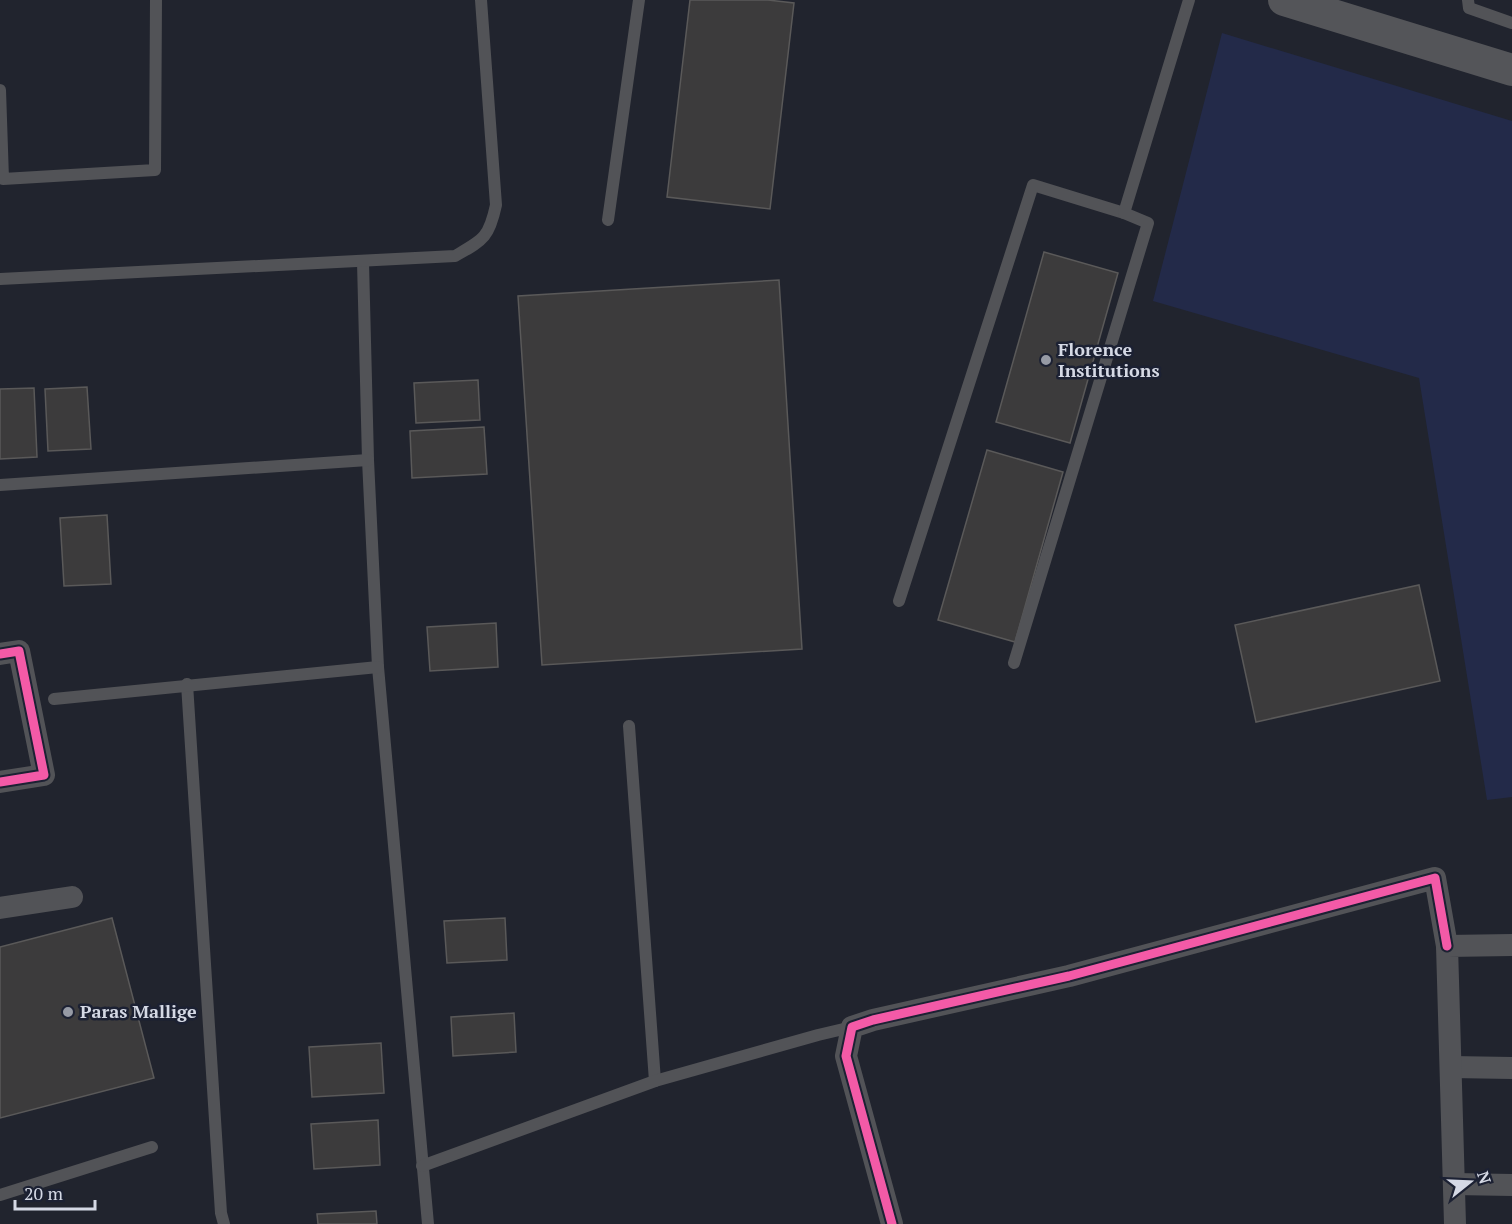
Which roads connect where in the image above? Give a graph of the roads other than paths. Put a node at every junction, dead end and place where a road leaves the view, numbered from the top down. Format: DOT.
graph roads {
  1 [pos="156,0"];
  2 [pos="481,0"];
  3 [pos="639,0"];
  4 [pos="1189,0"];
  5 [pos="1284,0"];
  6 [pos="1468,0"];
  7 [pos="1512,22"];
  8 [pos="1512,70"];
  9 [pos="0,90"];
  10 [pos="1124,213"];
  11 [pos="608,220"];
  12 [pos="363,262"];
  13 [pos="0,279"];
  14 [pos="368,460"];
  15 [pos="0,485"];
  16 [pos="899,601"];
  17 [pos="0,654"];
  18 [pos="1014,663"];
  19 [pos="378,667"];
  20 [pos="187,684"];
  21 [pos="54,699"];
  22 [pos="629,726"];
  23 [pos="0,782"];
  24 [pos="72,897"];
  25 [pos="0,908"];
  26 [pos="1512,945"];
  27 [pos="1447,946"];
  28 [pos="852,1027"];
  29 [pos="1450,1067"];
  30 [pos="1512,1068"];
  31 [pos="655,1082"];
  32 [pos="152,1147"];
  33 [pos="422,1166"];
  34 [pos="1454,1184"];
  35 [pos="1512,1185"];
  36 [pos="0,1195"];
  37 [pos="224,1224"];
  38 [pos="429,1224"];
  39 [pos="892,1224"];
  40 [pos="1455,1224"];
  1 -- 9 [label="lane"];
  2 -- 12 [label="lane"];
  3 -- 11 [label="lane"];
  4 -- 10 [label="lane"];
  5 -- 8 [label="main road"];
  6 -- 7 [label="lane"];
  10 -- 16 [label="lane"];
  10 -- 18 [label="lane"];
  12 -- 13 [label="lane"];
  12 -- 14 [label="lane"];
  14 -- 15 [label="lane"];
  14 -- 19 [label="lane"];
  17 -- 23 [label="street"];
  19 -- 20 [label="lane"];
  19 -- 33 [label="lane"];
  20 -- 21 [label="lane"];
  20 -- 37 [label="lane"];
  22 -- 31 [label="lane"];
  24 -- 25 [label="street"];
  26 -- 27 [label="street"];
  27 -- 28 [label="street"];
  27 -- 29 [label="street"];
  28 -- 31 [label="lane"];
  28 -- 39 [label="street"];
  29 -- 30 [label="street"];
  29 -- 34 [label="street"];
  31 -- 33 [label="lane"];
  32 -- 36 [label="lane"];
  33 -- 38 [label="lane"];
  34 -- 35 [label="street"];
  34 -- 40 [label="street"];
}
